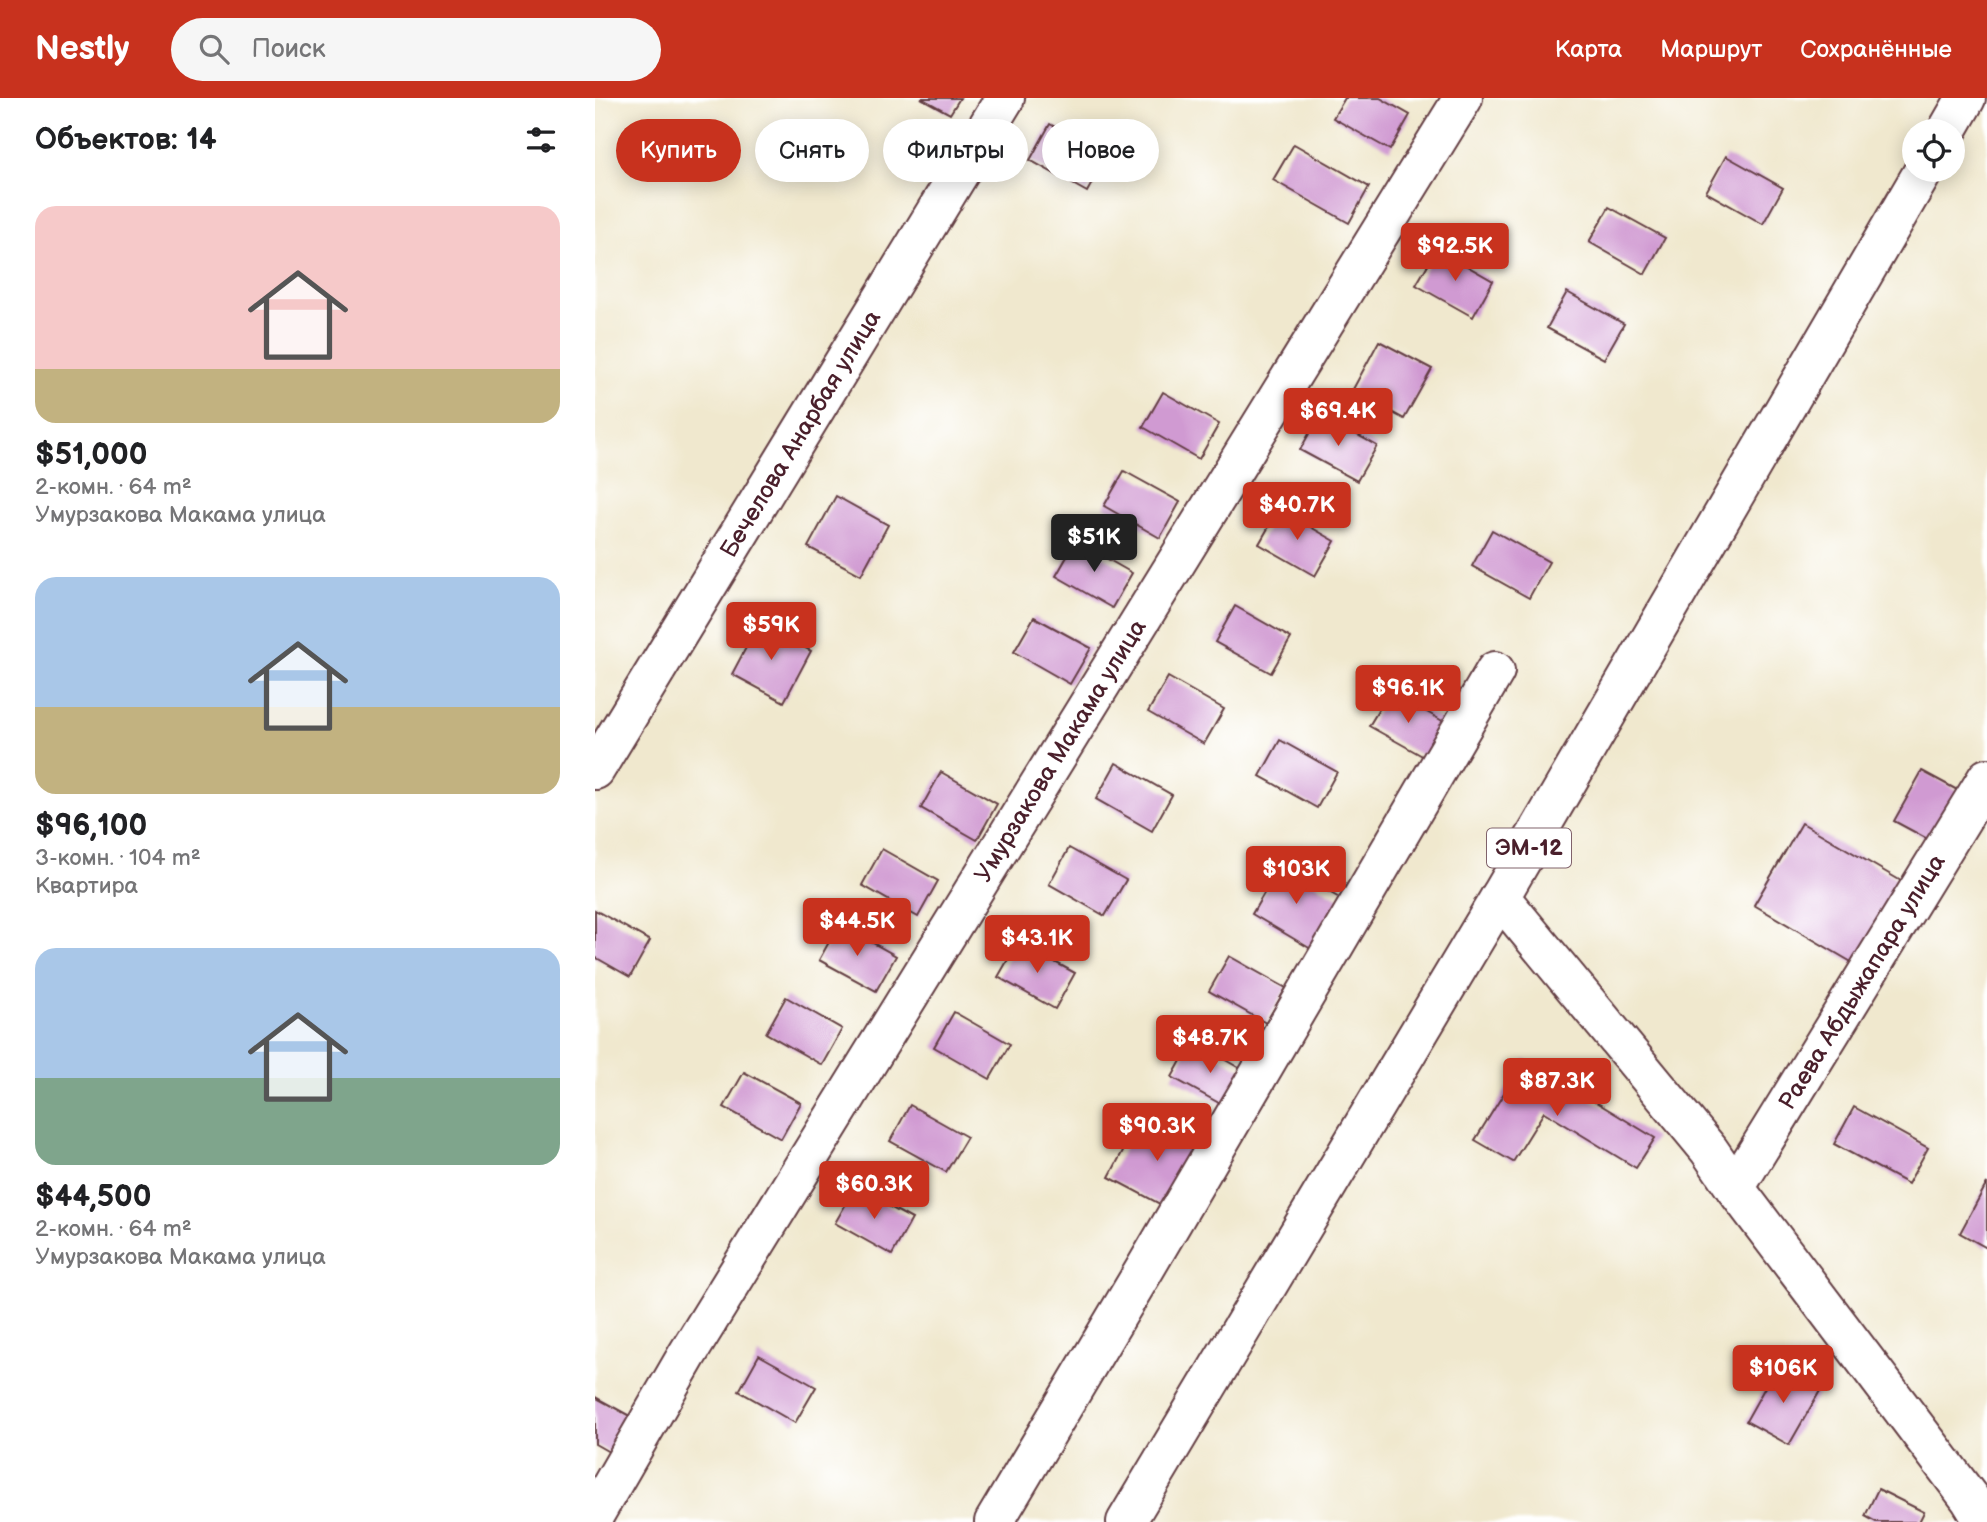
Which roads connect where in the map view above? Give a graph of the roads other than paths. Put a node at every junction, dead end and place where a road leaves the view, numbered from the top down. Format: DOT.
graph roads {
  1 [pos="1005,98"];
  2 [pos="1463,98"];
  3 [pos="1966,98"];
  4 [pos="1954,119"];
  5 [pos="1917,182"];
  6 [pos="1495,671"];
  7 [pos="595,770"];
  8 [pos="1987,778"];
  9 [pos="1500,897"];
  10 [pos="1735,1188"];
  11 [pos="1975,1504"];
  12 [pos="595,1514"];
  13 [pos="994,1522"];
  14 [pos="1126,1522"];
  1 -- 7 [label="main road, Бечелова Анарбая улица"];
  2 -- 12 [label="main road, Умурзакова Макама улица"];
  3 -- 4 [label="main road"];
  5 -- 9 [label="main road, ЭМ-12"];
  6 -- 13 [label="main road"];
  8 -- 10 [label="main road, Раева Абдыжапара улица"];
  9 -- 10 [label="main road"];
  9 -- 14 [label="main road, ЭМ-12"];
  10 -- 11 [label="main road"];
}
